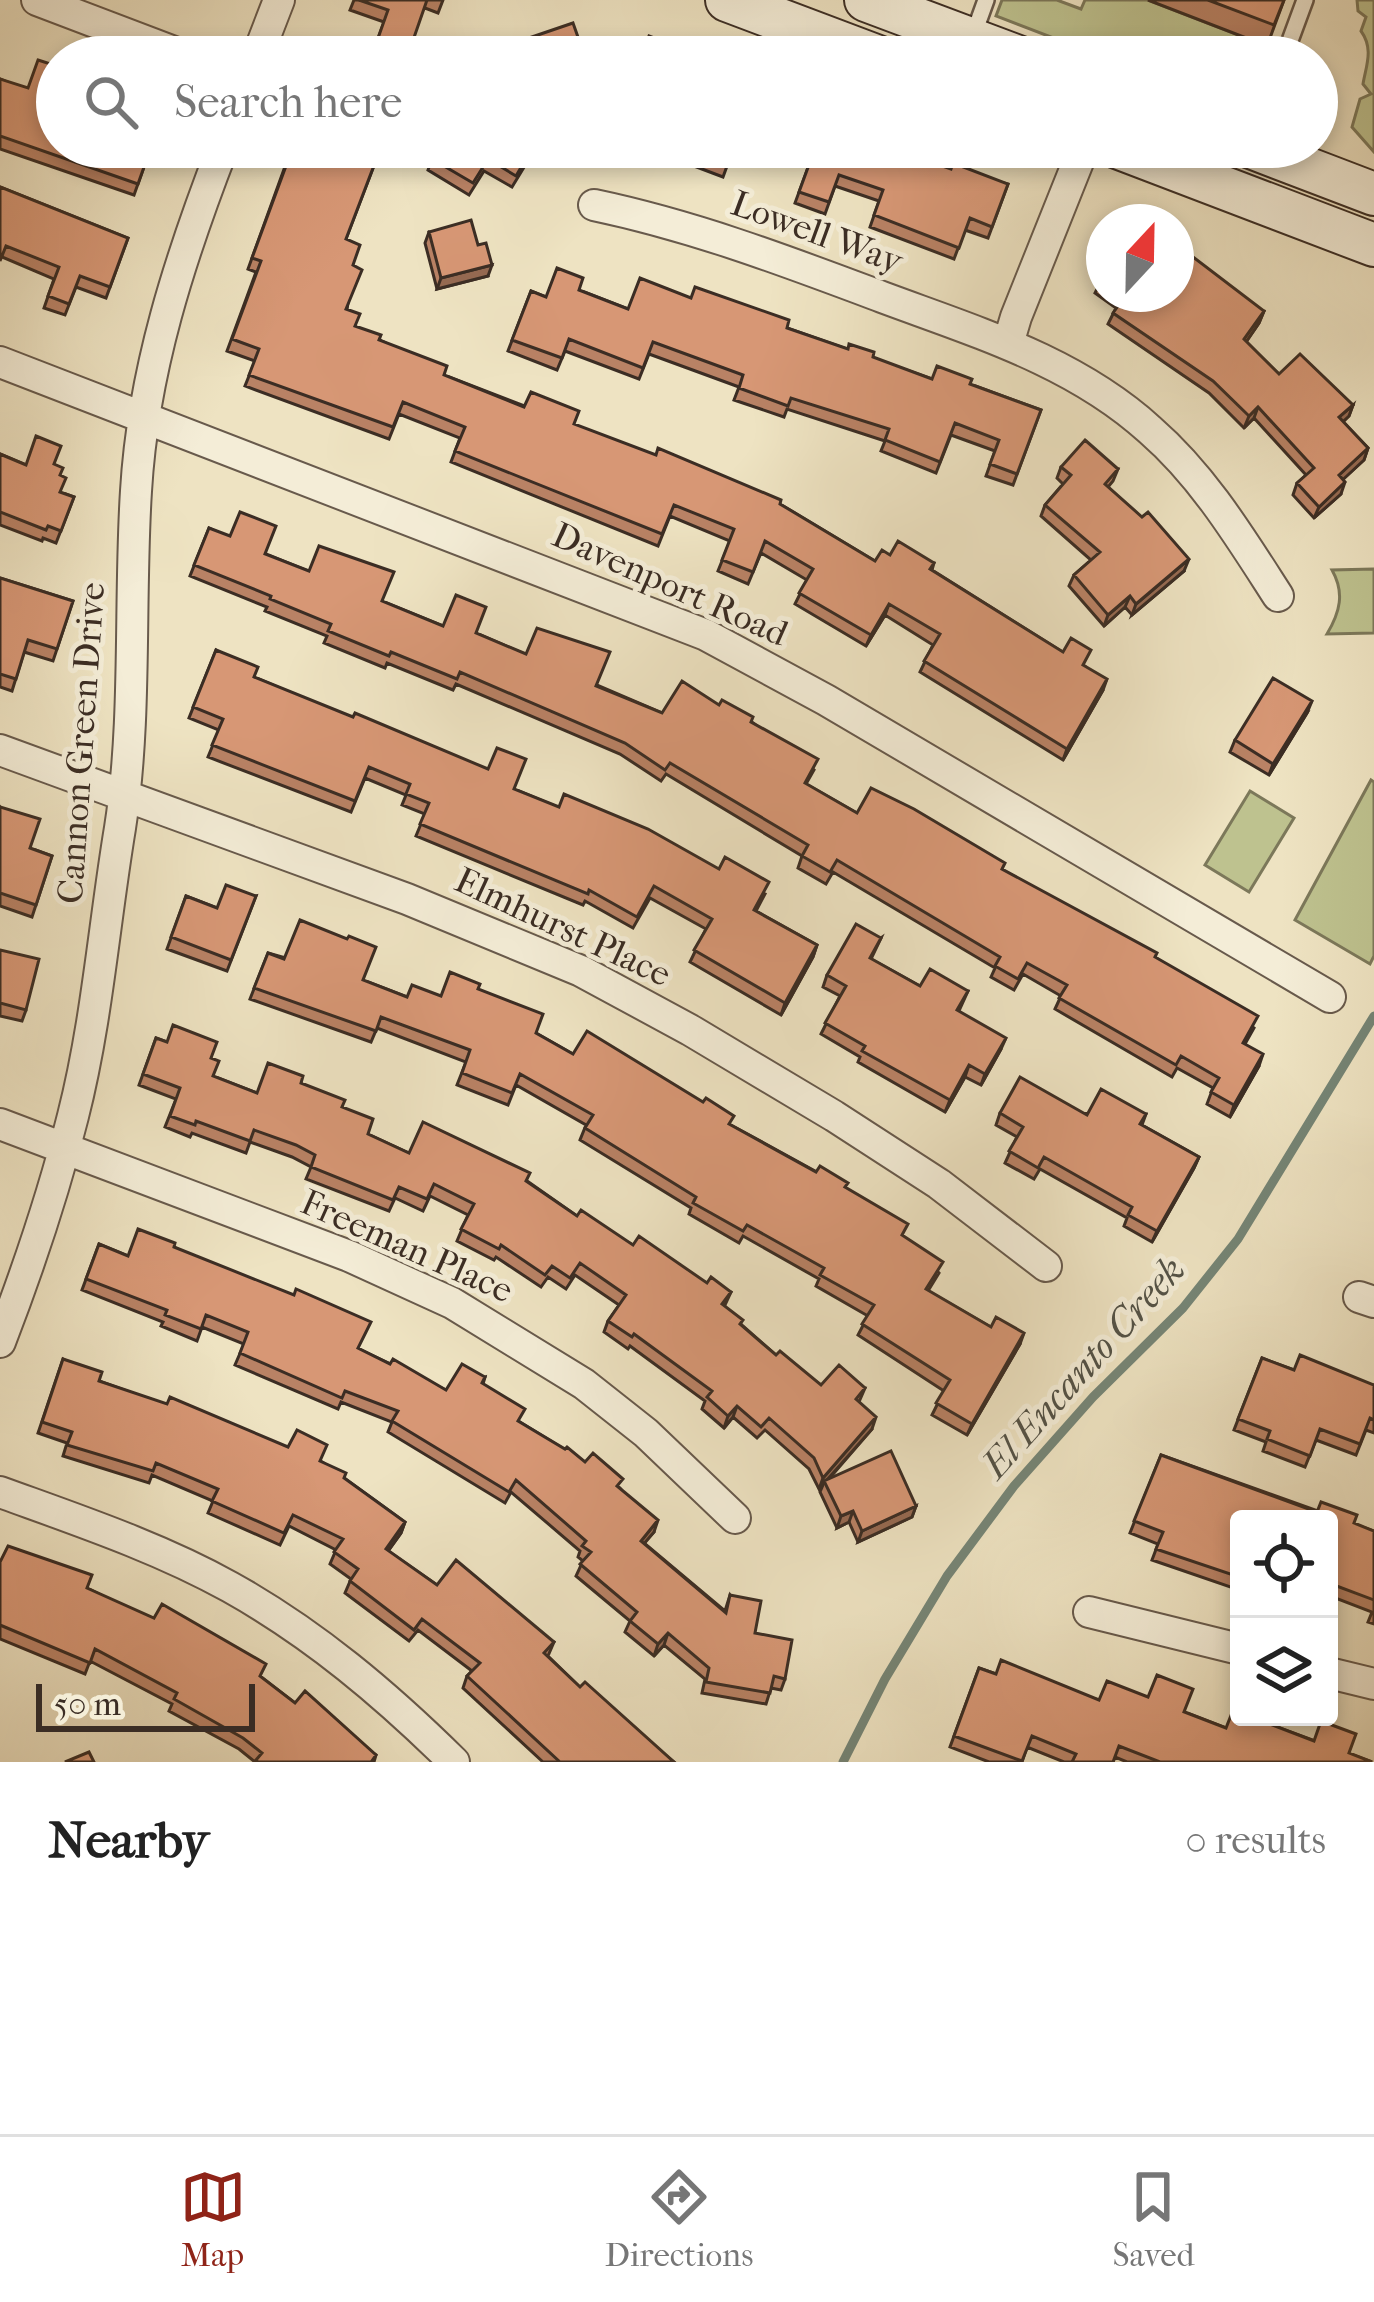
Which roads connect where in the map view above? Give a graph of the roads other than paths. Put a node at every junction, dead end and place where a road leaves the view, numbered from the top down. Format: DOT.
graph roads {
  1 [pos="37,0"];
  2 [pos="279,0"];
  3 [pos="727,0"];
  4 [pos="866,0"];
  5 [pos="1306,0"];
  6 [pos="979,19"];
  7 [pos="132,36"];
  8 [pos="264,36"];
  9 [pos="822,36"];
  10 [pos="1292,36"];
  11 [pos="216,168"];
  12 [pos="1076,168"];
  13 [pos="1172,168"];
  14 [pos="1306,168"];
  15 [pos="1374,194"];
  16 [pos="594,206"];
  17 [pos="1374,245"];
  18 [pos="1008,344"];
  19 [pos="0,362"];
  20 [pos="144,418"];
  21 [pos="1278,596"];
  22 [pos="0,750"];
  23 [pos="123,793"];
  24 [pos="1330,998"];
  25 [pos="0,1124"];
  26 [pos="65,1149"];
  27 [pos="1046,1266"];
  28 [pos="0,1342"];
  29 [pos="0,1492"];
  30 [pos="735,1518"];
  31 [pos="1089,1612"];
  32 [pos="1230,1647"];
  33 [pos="1338,1675"];
  34 [pos="1374,1684"];
  35 [pos="454,1762"];
  1 -- 7 [label="street"];
  2 -- 8 [label="street"];
  3 -- 9 [label="main road"];
  4 -- 6 [label="main road"];
  5 -- 10 [label="lane"];
  11 -- 20 [label="street, Cannon Green Drive"];
  12 -- 18 [label="street"];
  13 -- 17 [label="main road"];
  14 -- 15 [label="main road"];
  16 -- 18 [label="street, Lowell Way"];
  18 -- 21 [label="street, Lowell Way"];
  19 -- 20 [label="street, Davenport Road"];
  20 -- 23 [label="street, Cannon Green Drive"];
  20 -- 24 [label="street, Davenport Road"];
  22 -- 23 [label="street, Elmhurst Place"];
  23 -- 26 [label="street, Cannon Green Drive"];
  23 -- 27 [label="street, Elmhurst Place"];
  25 -- 26 [label="street, Freeman Place"];
  26 -- 28 [label="street, Cannon Green Drive"];
  26 -- 30 [label="street, Freeman Place"];
  29 -- 35 [label="street"];
  31 -- 32 [label="street"];
  33 -- 34 [label="street"];
}
